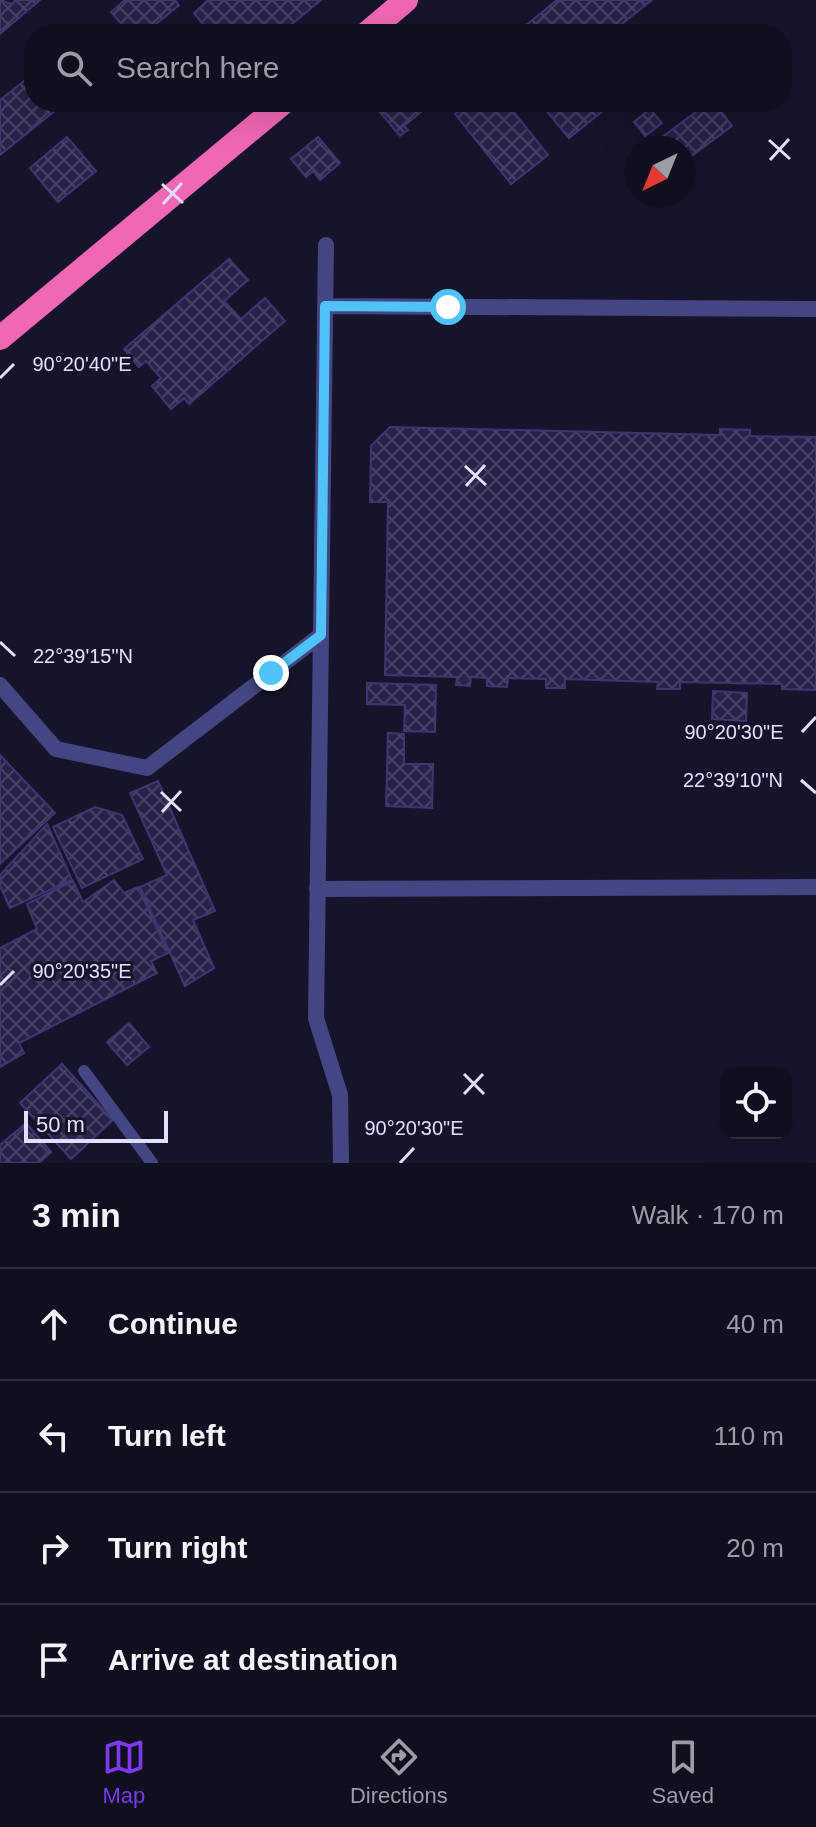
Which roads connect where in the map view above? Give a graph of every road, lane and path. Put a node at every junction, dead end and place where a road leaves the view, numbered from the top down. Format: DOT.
graph roads {
  1 [pos="406,0"];
  2 [pos="378,24"];
  3 [pos="272,112"];
  4 [pos="326,245"];
  5 [pos="325,306"];
  6 [pos="816,309"];
  7 [pos="0,338"];
  8 [pos="321,635"];
  9 [pos="0,685"];
  10 [pos="816,887"];
  11 [pos="317,889"];
  12 [pos="84,1071"];
  13 [pos="152,1163"];
  14 [pos="341,1163"];
  1 -- 2 [label="highway"];
  3 -- 7 [label="highway"];
  4 -- 5 [label="street"];
  5 -- 6 [label="street"];
  5 -- 8 [label="street"];
  8 -- 9 [label="street"];
  8 -- 11 [label="street"];
  10 -- 11 [label="street"];
  11 -- 14 [label="street"];
  12 -- 13 [label="lane"];
}
